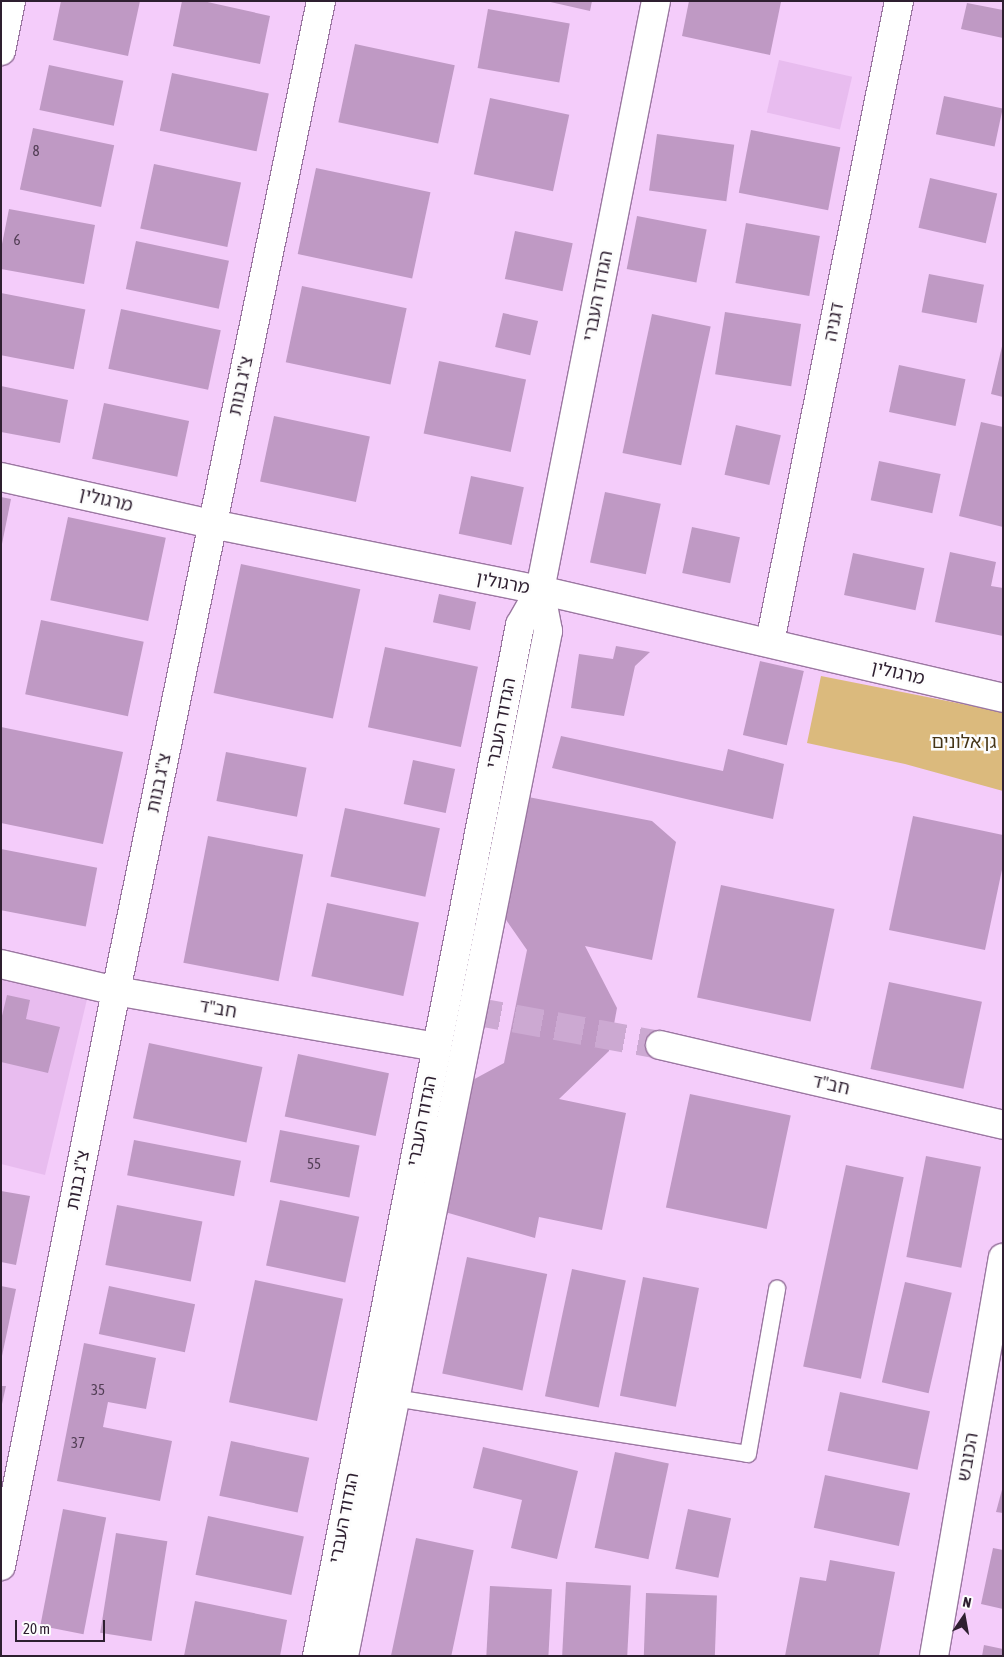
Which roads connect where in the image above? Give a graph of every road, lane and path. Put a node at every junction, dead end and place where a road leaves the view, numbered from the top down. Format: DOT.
graph roads {
  1 [pos="11,1"];
  2 [pos="321,1"];
  3 [pos="656,1"];
  4 [pos="899,1"];
  5 [pos="1,51"];
  6 [pos="1,476"];
  7 [pos="212,524"];
  8 [pos="540,590"];
  9 [pos="770,642"];
  10 [pos="1003,698"];
  11 [pos="1,964"];
  12 [pos="116,990"];
  13 [pos="660,1045"];
  14 [pos="437,1047"];
  15 [pos="1003,1125"];
  16 [pos="1003,1258"];
  17 [pos="777,1289"];
  18 [pos="368,1394"];
  19 [pos="396,1398"];
  20 [pos="1,1566"];
  21 [pos="317,1656"];
  22 [pos="344,1656"];
  23 [pos="934,1656"];
  1 -- 5 [label="street"];
  2 -- 7 [label="street, צ\"ג בנות"];
  3 -- 8 [label="street, הגדוד העברי"];
  4 -- 9 [label="street, דגניה"];
  6 -- 7 [label="street, מרגולין"];
  7 -- 8 [label="street, מרגולין"];
  7 -- 12 [label="street, צ\"ג בנות"];
  8 -- 9 [label="street, מרגולין"];
  8 -- 14 [label="street, הגדוד העברי"];
  8 -- 19 [label="street, הגדוד העברי"];
  9 -- 10 [label="street, מרגולין"];
  11 -- 12 [label="street, חב\"ד"];
  12 -- 14 [label="street, חב\"ד"];
  12 -- 20 [label="street, צ\"ג בנות"];
  13 -- 15 [label="street, חב\"ד"];
  14 -- 18 [label="street, הגדוד העברי"];
  16 -- 23 [label="street, הכובש"];
  17 -- 19 [label="lane"];
  18 -- 19 [label="lane"];
  18 -- 21 [label="street, הגדוד העברי"];
  19 -- 22 [label="street, הגדוד העברי"];
}
